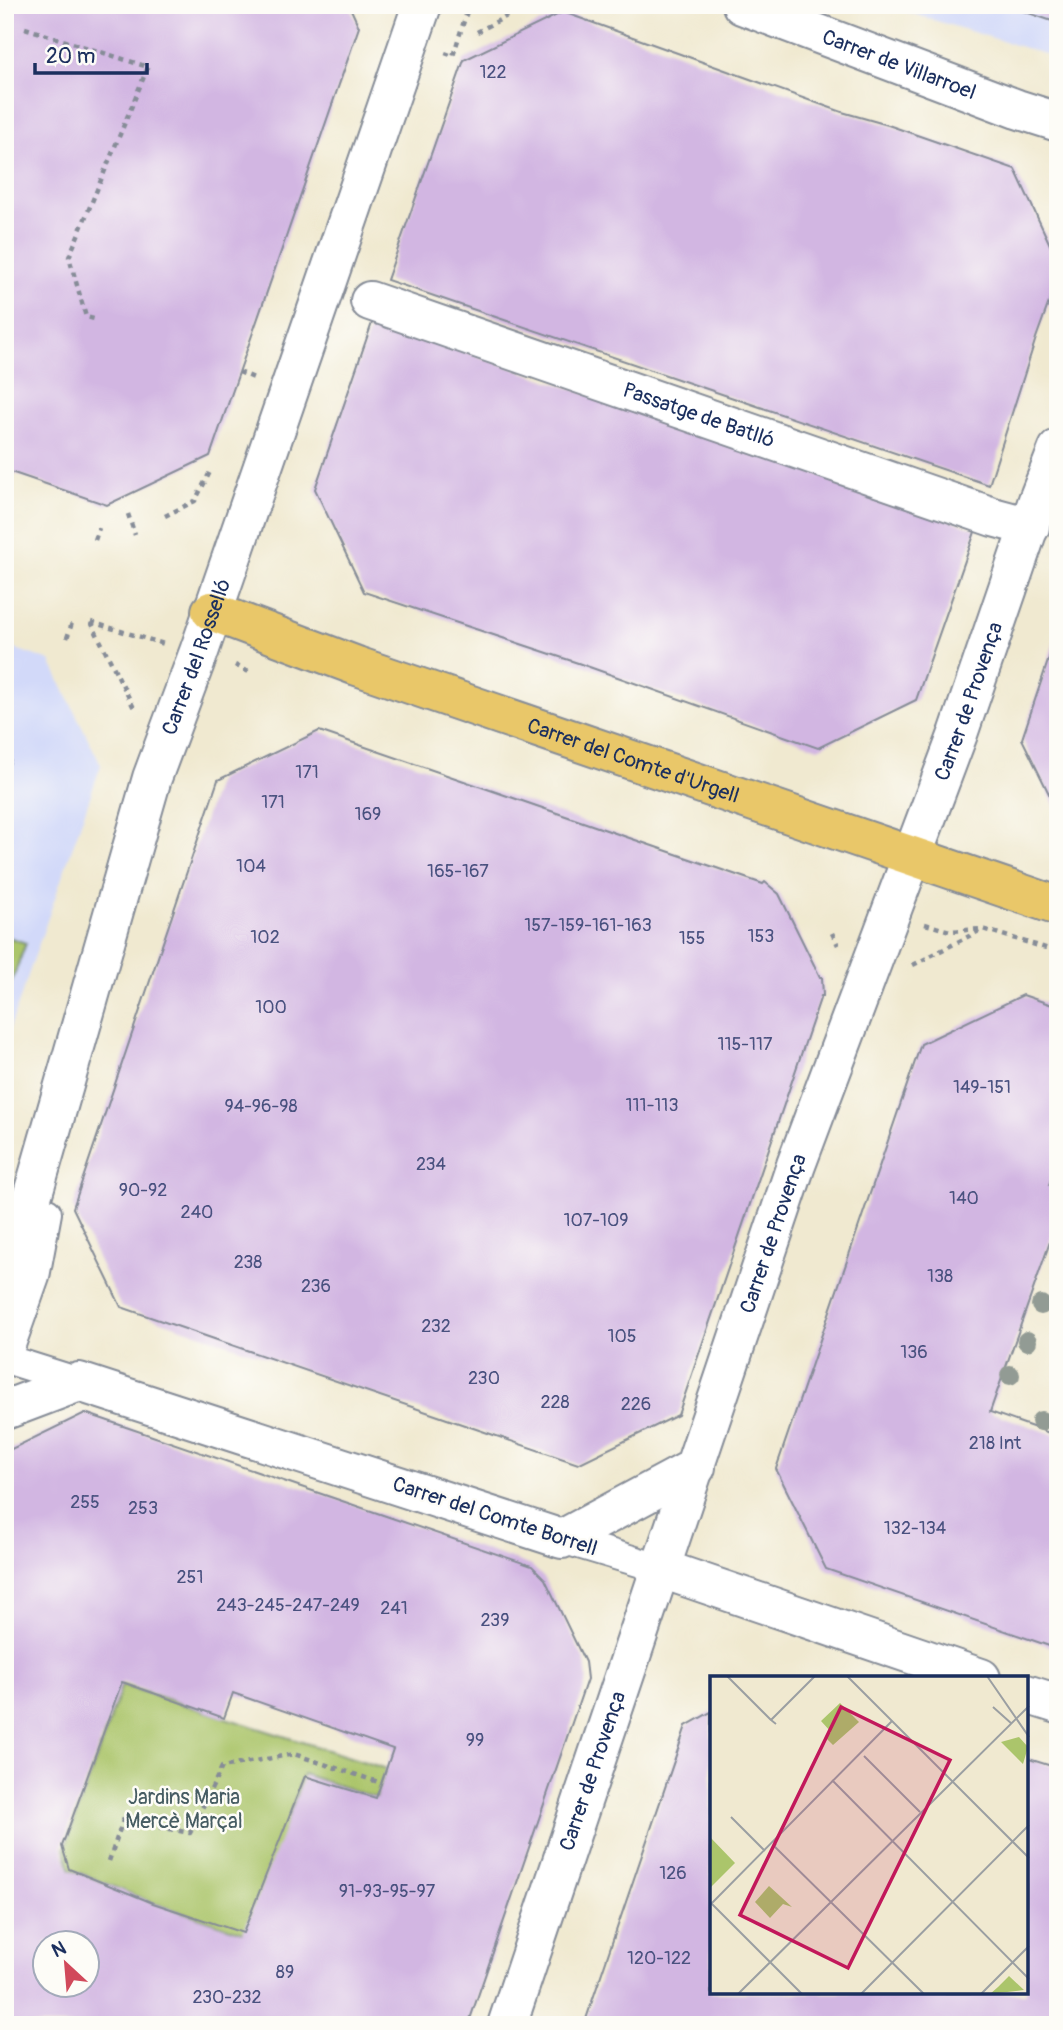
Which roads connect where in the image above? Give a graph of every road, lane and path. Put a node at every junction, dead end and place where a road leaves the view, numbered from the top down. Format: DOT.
graph roads {
  1 [pos="422,5"];
  2 [pos="470,5"];
  3 [pos="742,5"];
  4 [pos="508,16"];
  5 [pos="25,27"];
  6 [pos="477,32"];
  7 [pos="453,56"];
  8 [pos="1058,122"];
  9 [pos="370,301"];
  10 [pos="98,320"];
  11 [pos="239,372"];
  12 [pos="255,378"];
  13 [pos="1058,449"];
  14 [pos="211,472"];
  15 [pos="128,514"];
  16 [pos="165,516"];
  17 [pos="1030,527"];
  18 [pos="99,528"];
  19 [pos="135,535"];
  20 [pos="95,540"];
  21 [pos="211,611"];
  22 [pos="73,621"];
  23 [pos="91,622"];
  24 [pos="67,638"];
  25 [pos="140,719"];
  26 [pos="5,754"];
  27 [pos="5,771"];
  28 [pos="911,855"];
  29 [pos="1058,906"];
  30 [pos="983,929"];
  31 [pos="950,931"];
  32 [pos="1049,950"];
  33 [pos="906,966"];
  34 [pos="47,1213"];
  35 [pos="5,1280"];
  36 [pos="6,1360"];
  37 [pos="79,1382"];
  38 [pos="5,1410"];
  39 [pos="696,1467"];
  40 [pos="562,1539"];
  41 [pos="662,1569"];
  42 [pos="975,1676"];
  43 [pos="1028,1695"];
  44 [pos="1058,1704"];
  45 [pos="381,1783"];
  46 [pos="109,1861"];
  47 [pos="507,2025"];
  1 -- 21 [label="street, Carrer del Rosselló"];
  2 -- 7 [label="path"];
  3 -- 8 [label="street, Carrer de Villarroel"];
  4 -- 6 [label="path"];
  5 -- 10 [label="path"];
  9 -- 17 [label="street, Passatge de Batlló"];
  11 -- 12 [label="path"];
  13 -- 17 [label="street, Carrer de Provença"];
  14 -- 16 [label="path"];
  15 -- 19 [label="path"];
  17 -- 28 [label="street, Carrer de Provença"];
  18 -- 20 [label="path"];
  21 -- 28 [label="main road, Carrer del Comte d'Urgell"];
  21 -- 35 [label="street, Carrer del Rosselló"];
  22 -- 24 [label="path"];
  23 -- 25 [label="path"];
  26 -- 27 [label="path"];
  28 -- 29 [label="main road, Carrer del Comte d'Urgell"];
  28 -- 39 [label="street, Carrer de Provença"];
  30 -- 31 [label="path"];
  30 -- 32 [label="path"];
  30 -- 33 [label="path"];
  34 -- 36 [label="street, Carrer del Comte Borrell"];
  36 -- 37 [label="street, Carrer del Comte Borrell"];
  37 -- 38 [label="street"];
  37 -- 40 [label="street, Carrer del Comte Borrell"];
  39 -- 40 [label="street"];
  39 -- 41 [label="street, Carrer de Provença"];
  40 -- 41 [label="street, Carrer del Comte Borrell"];
  41 -- 42 [label="street, Carrer del Comte Borrell"];
  41 -- 47 [label="street, Carrer de Provença"];
  43 -- 44 [label="street"];
  45 -- 46 [label="path"];
}
